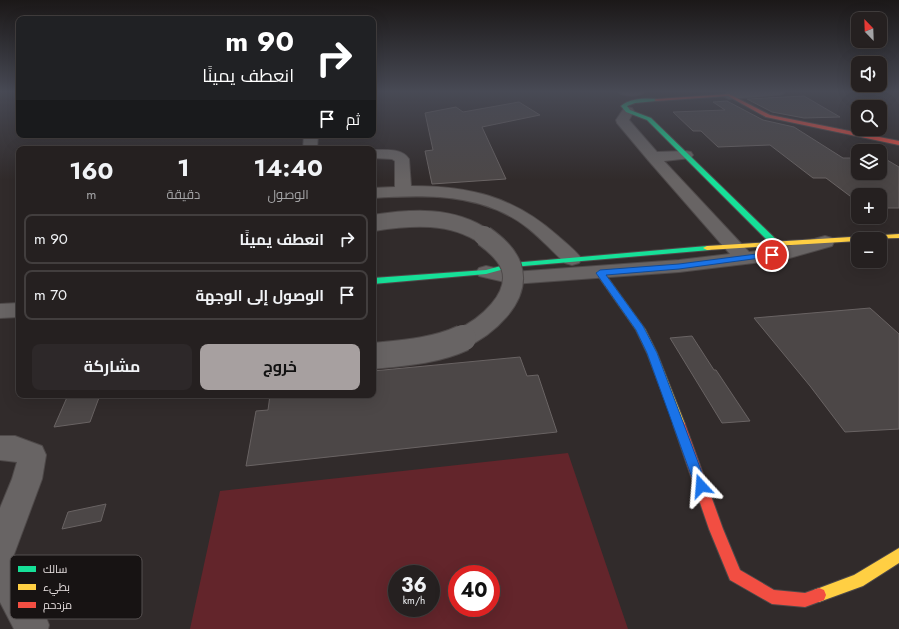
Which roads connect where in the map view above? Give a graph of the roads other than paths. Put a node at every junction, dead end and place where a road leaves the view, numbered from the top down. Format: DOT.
graph roads {
  1 [pos="623,121"];
  2 [pos="652,121"];
  3 [pos="794,121"];
  4 [pos="899,143"];
  5 [pos="376,154"];
  6 [pos="686,155"];
  7 [pos="653,157"];
  8 [pos="404,191"];
  9 [pos="376,193"];
  10 [pos="376,222"];
  11 [pos="899,236"];
  12 [pos="825,242"];
  13 [pos="781,248"];
  14 [pos="740,253"];
  15 [pos="572,259"];
  16 [pos="640,262"];
  17 [pos="486,272"];
  18 [pos="600,273"];
  19 [pos="376,281"];
  20 [pos="16,310"];
  21 [pos="0,311"];
  22 [pos="376,356"];
  23 [pos="0,448"];
  24 [pos="0,548"];
  25 [pos="899,556"];
  26 [pos="0,567"];
  27 [pos="10,586"];
  28 [pos="28,619"];
  29 [pos="31,625"];
  1 -- 7 [label="street"];
  2 -- 6 [label="street"];
  3 -- 4 [label="street"];
  5 -- 8 [label="street"];
  6 -- 7 [label="street"];
  6 -- 13 [label="street"];
  7 -- 14 [label="street"];
  8 -- 9 [label="street"];
  8 -- 15 [label="street"];
  10 -- 22 [label="street, bridge"];
  11 -- 12 [label="street"];
  12 -- 13 [label="street"];
  13 -- 14 [label="street"];
  14 -- 16 [label="street"];
  15 -- 16 [label="street"];
  15 -- 17 [label="street"];
  16 -- 18 [label="street"];
  17 -- 18 [label="street"];
  17 -- 19 [label="street"];
  18 -- 25 [label="street"];
  20 -- 21 [label="street"];
  23 -- 24 [label="street"];
  26 -- 27 [label="street"];
  28 -- 29 [label="street"];
}
